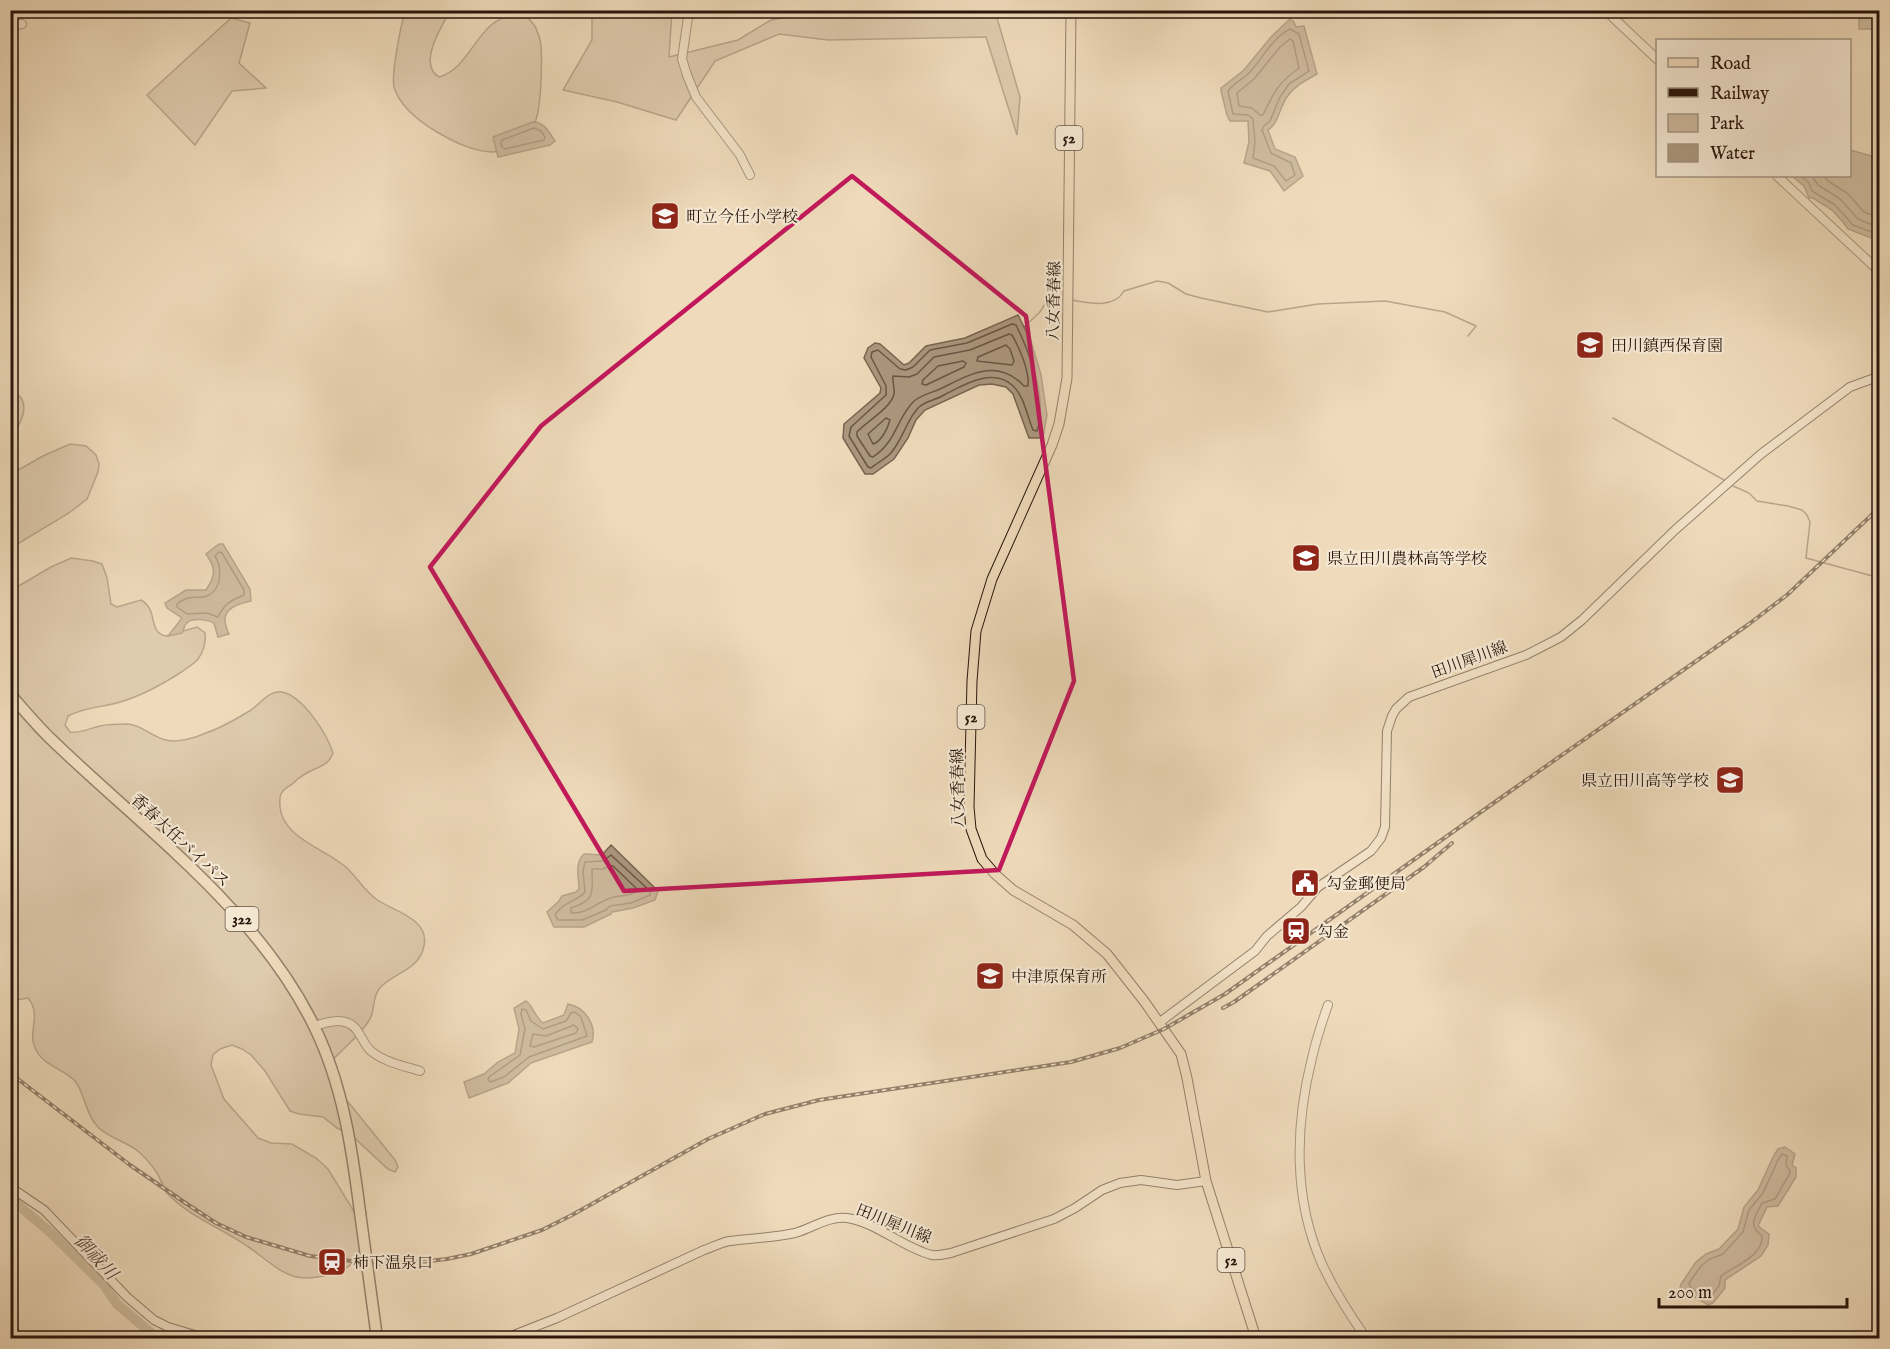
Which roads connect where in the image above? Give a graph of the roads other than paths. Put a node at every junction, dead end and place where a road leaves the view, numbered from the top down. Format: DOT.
graph roads {
  1 [pos="689,10"];
  2 [pos="1071,10"];
  3 [pos="1605,10"];
  4 [pos="22,24"];
  5 [pos="10,26"];
  6 [pos="1656,58"];
  7 [pos="750,175"];
  8 [pos="1777,177"];
  9 [pos="1880,272"];
  10 [pos="1880,376"];
  11 [pos="10,694"];
  12 [pos="1328,1005"];
  13 [pos="1160,1022"];
  14 [pos="314,1026"];
  15 [pos="420,1071"];
  16 [pos="1206,1181"];
  17 [pos="10,1187"];
  18 [pos="205,1338"];
  19 [pos="377,1338"];
  20 [pos="507,1338"];
  21 [pos="1256,1338"];
  22 [pos="1366,1338"];
  1 -- 7 [label="street"];
  2 -- 13 [label="main road, 八女香春線 / 52"];
  3 -- 6 [label="street"];
  4 -- 5 [label="street"];
  8 -- 9 [label="street"];
  10 -- 13 [label="main road, 田川犀川線"];
  11 -- 14 [label="highway, 香春大任バイパス / 322"];
  12 -- 22 [label="street"];
  13 -- 16 [label="main road, 八女香春線 / 52"];
  14 -- 15 [label="street"];
  14 -- 19 [label="highway, 香春大任バイパス / 322, bridge"];
  16 -- 20 [label="main road, 田川犀川線"];
  16 -- 21 [label="main road, 八女香春線 / 52"];
  17 -- 18 [label="main road"];
}
